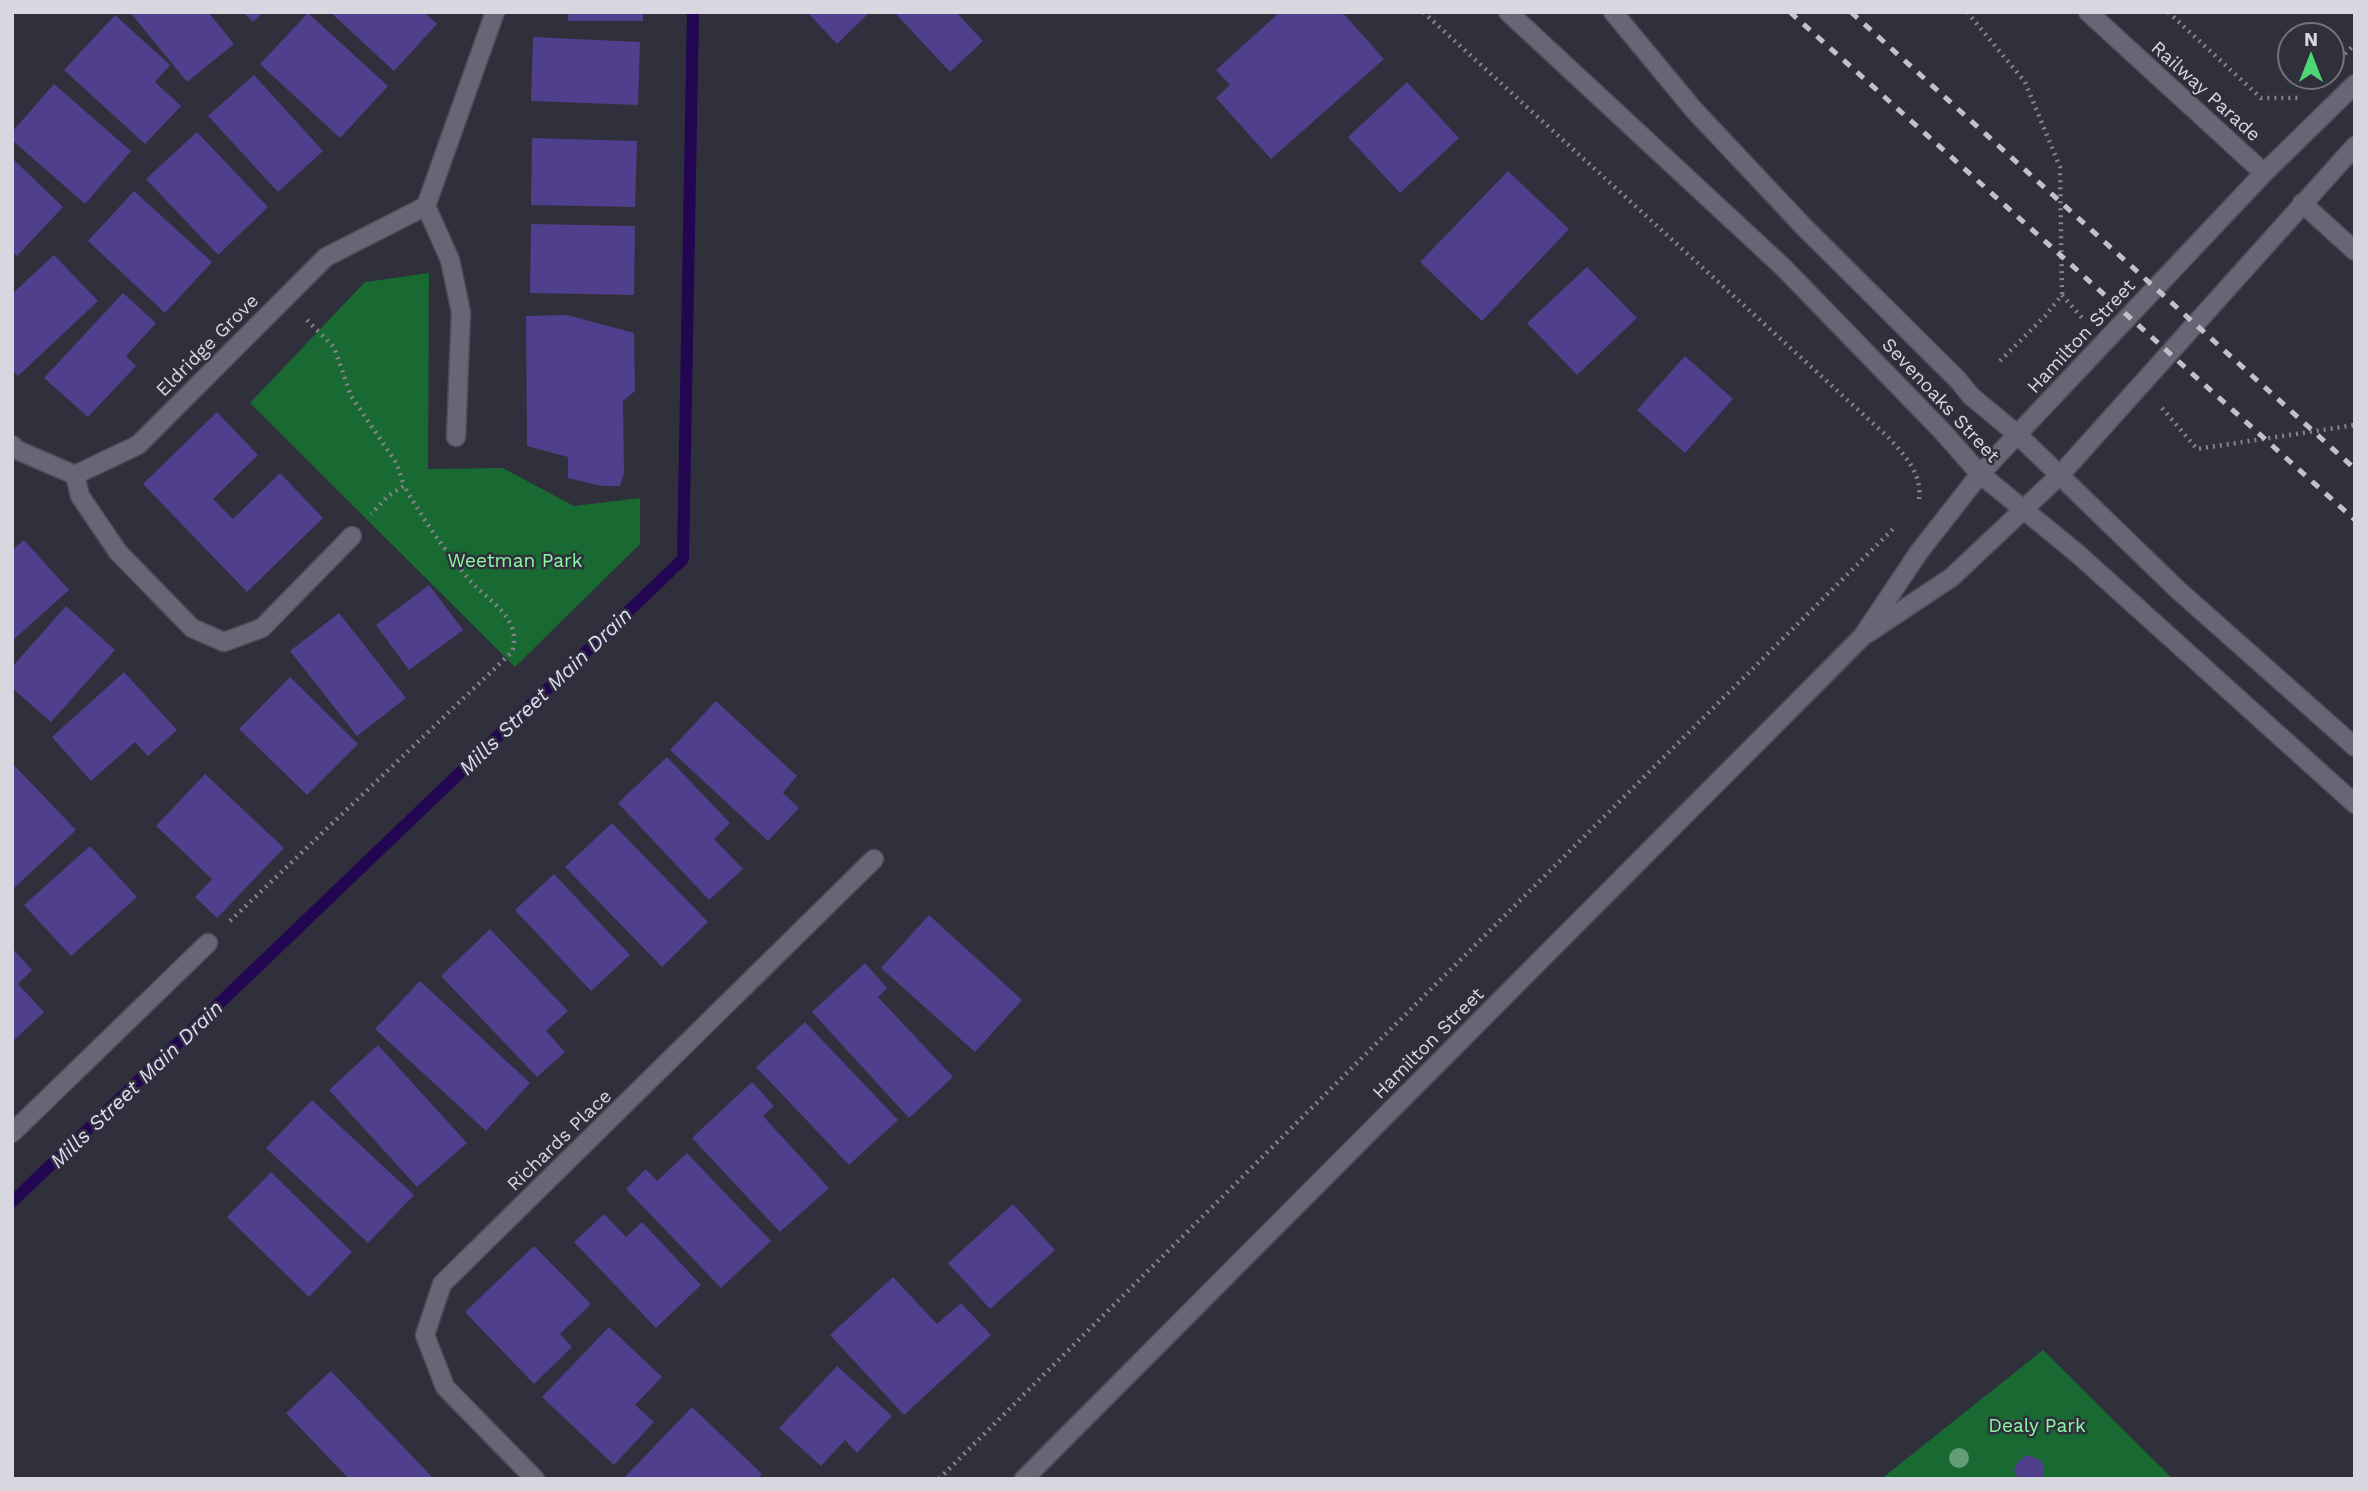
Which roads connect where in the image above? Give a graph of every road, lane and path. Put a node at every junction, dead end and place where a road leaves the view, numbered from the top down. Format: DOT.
graph roads {
  1 [pos="495,12"];
  2 [pos="1423,12"];
  3 [pos="1508,12"];
  4 [pos="1613,12"];
  5 [pos="1967,12"];
  6 [pos="2088,12"];
  7 [pos="2168,12"];
  8 [pos="2355,84"];
  9 [pos="2301,97"];
  10 [pos="2355,146"];
  11 [pos="2264,173"];
  12 [pos="2302,203"];
  13 [pos="426,206"];
  14 [pos="2355,251"];
  15 [pos="285,298"];
  16 [pos="2000,361"];
  17 [pos="2355,425"];
  18 [pos="2018,435"];
  19 [pos="456,437"];
  20 [pos="12,445"];
  21 [pos="2197,449"];
  22 [pos="1980,474"];
  23 [pos="75,475"];
  24 [pos="2060,475"];
  25 [pos="404,486"];
  26 [pos="1918,505"];
  27 [pos="2023,511"];
  28 [pos="1902,521"];
  29 [pos="352,536"];
  30 [pos="1862,637"];
  31 [pos="2355,747"];
  32 [pos="2355,804"];
  33 [pos="874,859"];
  34 [pos="208,943"];
  35 [pos="12,1133"];
  36 [pos="535,1479"];
  37 [pos="939,1479"];
  38 [pos="1024,1479"];
  1 -- 13 [label="main road"];
  2 -- 26 [label="path"];
  3 -- 22 [label="main road, Sevenoaks Street"];
  4 -- 18 [label="main road, Sevenoaks Street"];
  5 -- 16 [label="path"];
  6 -- 11 [label="main road, Railway Parade"];
  7 -- 9 [label="path"];
  8 -- 11 [label="main road, Hamilton Street"];
  10 -- 12 [label="main road, Hamilton Street"];
  11 -- 18 [label="main road, Hamilton Street"];
  12 -- 14 [label="main road"];
  12 -- 24 [label="main road, Hamilton Street"];
  13 -- 15 [label="main road, Eldridge Grove"];
  13 -- 19 [label="main road"];
  15 -- 23 [label="main road, Eldridge Grove"];
  15 -- 25 [label="path"];
  17 -- 21 [label="path"];
  18 -- 22 [label="main road, Hamilton Street"];
  18 -- 24 [label="main road, Sevenoaks Street"];
  20 -- 23 [label="main road"];
  22 -- 27 [label="main road, Sevenoaks Street"];
  22 -- 30 [label="main road, Hamilton Street"];
  23 -- 29 [label="main road"];
  24 -- 27 [label="main road, Hamilton Street"];
  24 -- 31 [label="main road, Sevenoaks Street"];
  25 -- 29 [label="path"];
  25 -- 34 [label="path"];
  27 -- 30 [label="main road, Hamilton Street"];
  27 -- 32 [label="main road, Sevenoaks Street"];
  28 -- 37 [label="path"];
  30 -- 38 [label="main road, Hamilton Street"];
  33 -- 36 [label="main road, Richards Place"];
  34 -- 35 [label="main road"];
}
